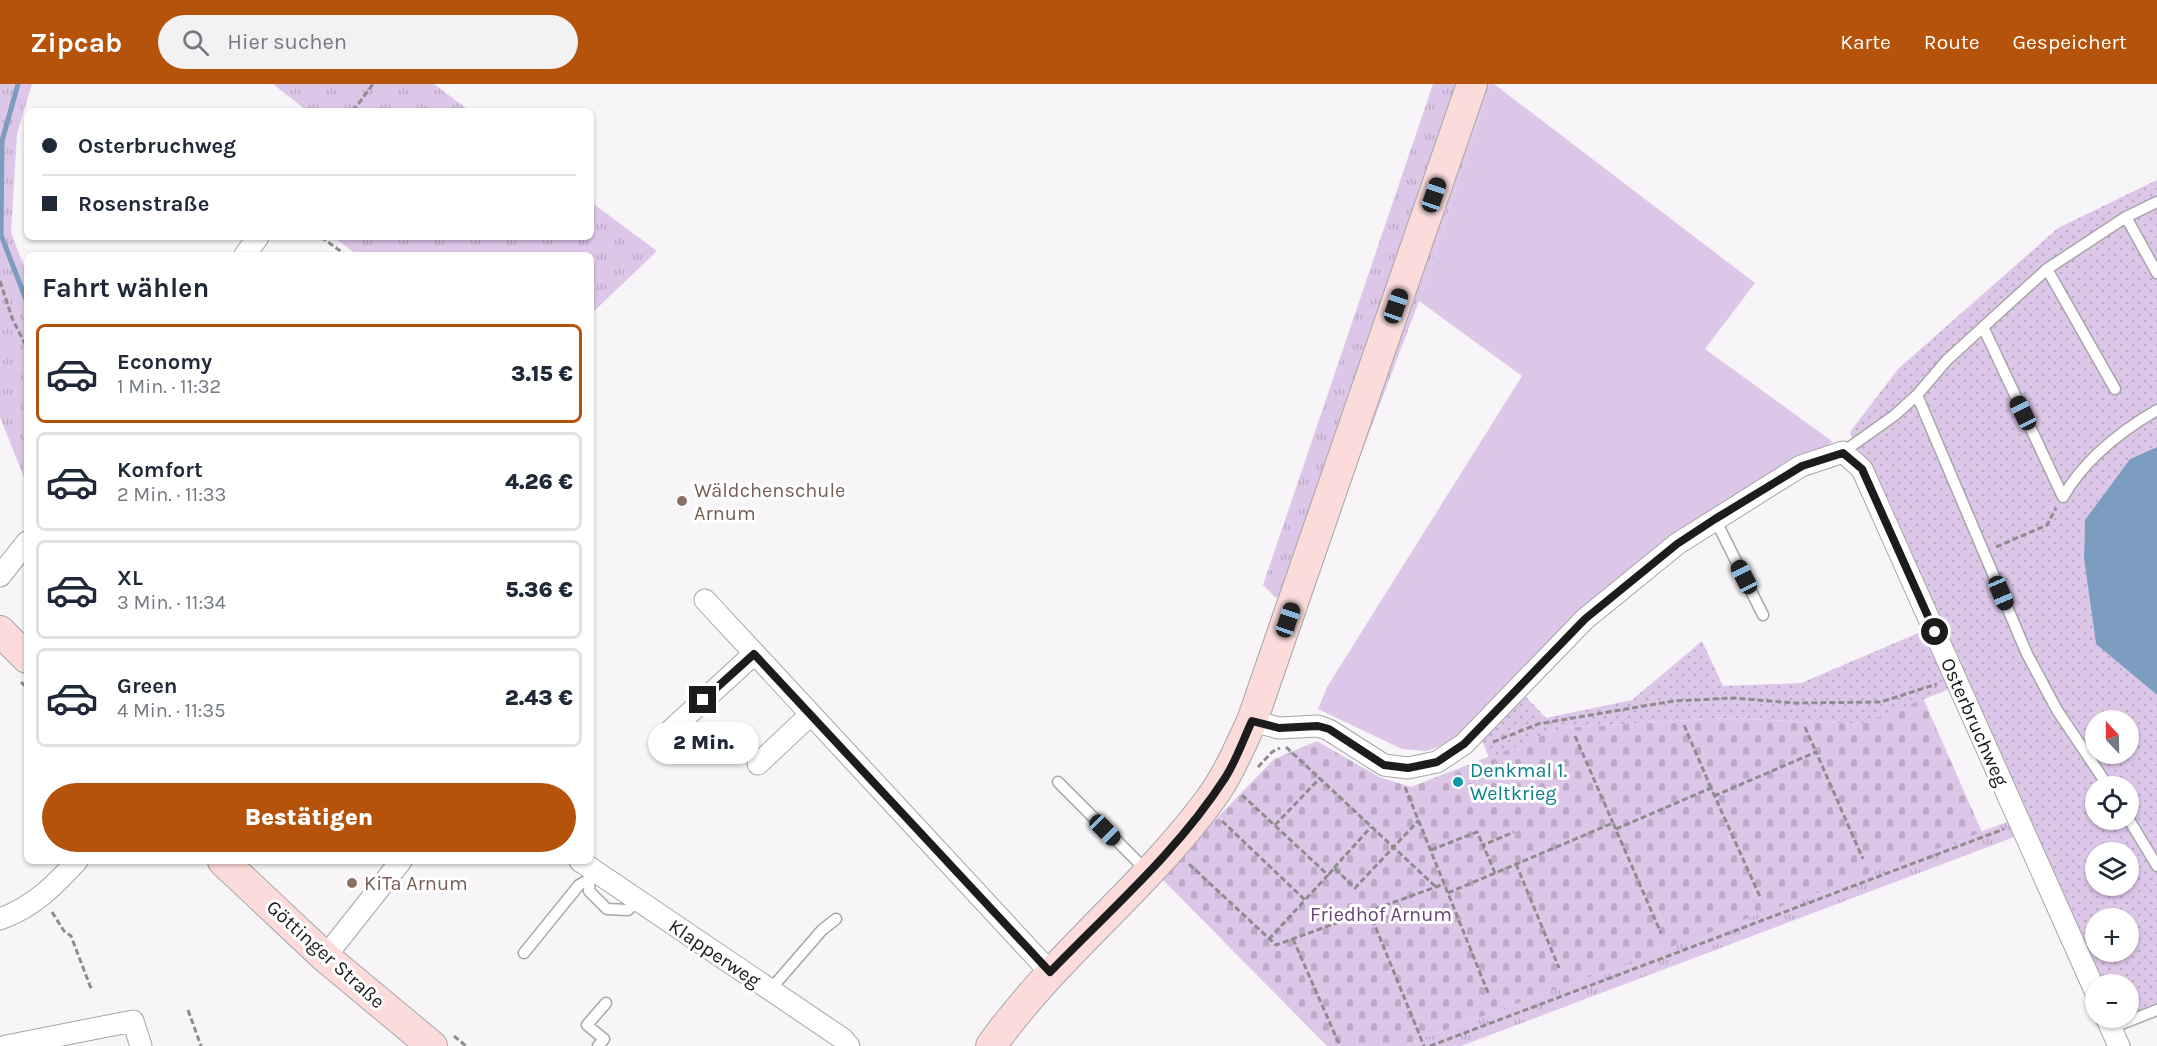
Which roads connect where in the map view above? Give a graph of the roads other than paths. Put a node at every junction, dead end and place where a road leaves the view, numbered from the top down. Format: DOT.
graph roads {
  1 [pos="1472,84"];
  2 [pos="2157,202"];
  3 [pos="2126,217"];
  4 [pos="2048,269"];
  5 [pos="2157,273"];
  6 [pos="1984,329"];
  7 [pos="2115,389"];
  8 [pos="1917,395"];
  9 [pos="2157,410"];
  10 [pos="1843,453"];
  11 [pos="1715,519"];
  12 [pos="24,546"];
  13 [pos="0,576"];
  14 [pos="705,600"];
  15 [pos="1763,615"];
  16 [pos="0,631"];
  17 [pos="754,654"];
  18 [pos="24,655"];
  19 [pos="810,715"];
  20 [pos="1252,721"];
  21 [pos="670,731"];
  22 [pos="758,764"];
  23 [pos="2101,776"];
  24 [pos="1058,782"];
  25 [pos="2135,830"];
  26 [pos="73,864"];
  27 [pos="226,864"];
  28 [pos="399,864"];
  29 [pos="2157,866"];
  30 [pos="587,870"];
  31 [pos="1148,871"];
  32 [pos="0,919"];
  33 [pos="836,919"];
  34 [pos="524,953"];
  35 [pos="325,957"];
  36 [pos="1050,972"];
  37 [pos="2088,974"];
  38 [pos="770,990"];
  39 [pos="606,1003"];
  40 [pos="2157,1010"];
  41 [pos="2112,1030"];
  42 [pos="6,1046"];
  43 [pos="141,1046"];
  44 [pos="432,1046"];
  45 [pos="598,1046"];
  46 [pos="849,1046"];
  47 [pos="991,1046"];
  1 -- 20 [label="main road"];
  2 -- 3 [label="lane"];
  3 -- 4 [label="lane"];
  3 -- 5 [label="lane"];
  4 -- 6 [label="lane"];
  4 -- 7 [label="lane"];
  6 -- 8 [label="lane"];
  6 -- 9 [label="lane"];
  8 -- 10 [label="lane"];
  8 -- 23 [label="lane"];
  10 -- 11 [label="street"];
  10 -- 37 [label="street, Osterbruchweg"];
  11 -- 15 [label="lane"];
  11 -- 20 [label="street"];
  12 -- 13 [label="street"];
  14 -- 17 [label="street"];
  16 -- 18 [label="main road"];
  17 -- 19 [label="street"];
  17 -- 21 [label="street"];
  19 -- 22 [label="street"];
  19 -- 36 [label="street"];
  20 -- 31 [label="main road"];
  24 -- 31 [label="lane"];
  25 -- 29 [label="lane"];
  26 -- 32 [label="street"];
  27 -- 35 [label="main road, Göttinger Straße"];
  28 -- 35 [label="street"];
  30 -- 34 [label="lane"];
  30 -- 38 [label="street, Klapperweg"];
  31 -- 36 [label="main road"];
  33 -- 38 [label="lane"];
  35 -- 44 [label="main road, Göttinger Straße"];
  36 -- 47 [label="main road"];
  38 -- 46 [label="street, Klapperweg"];
  39 -- 45 [label="lane"];
  40 -- 41 [label="lane"];
  42 -- 43 [label="street"];
}
